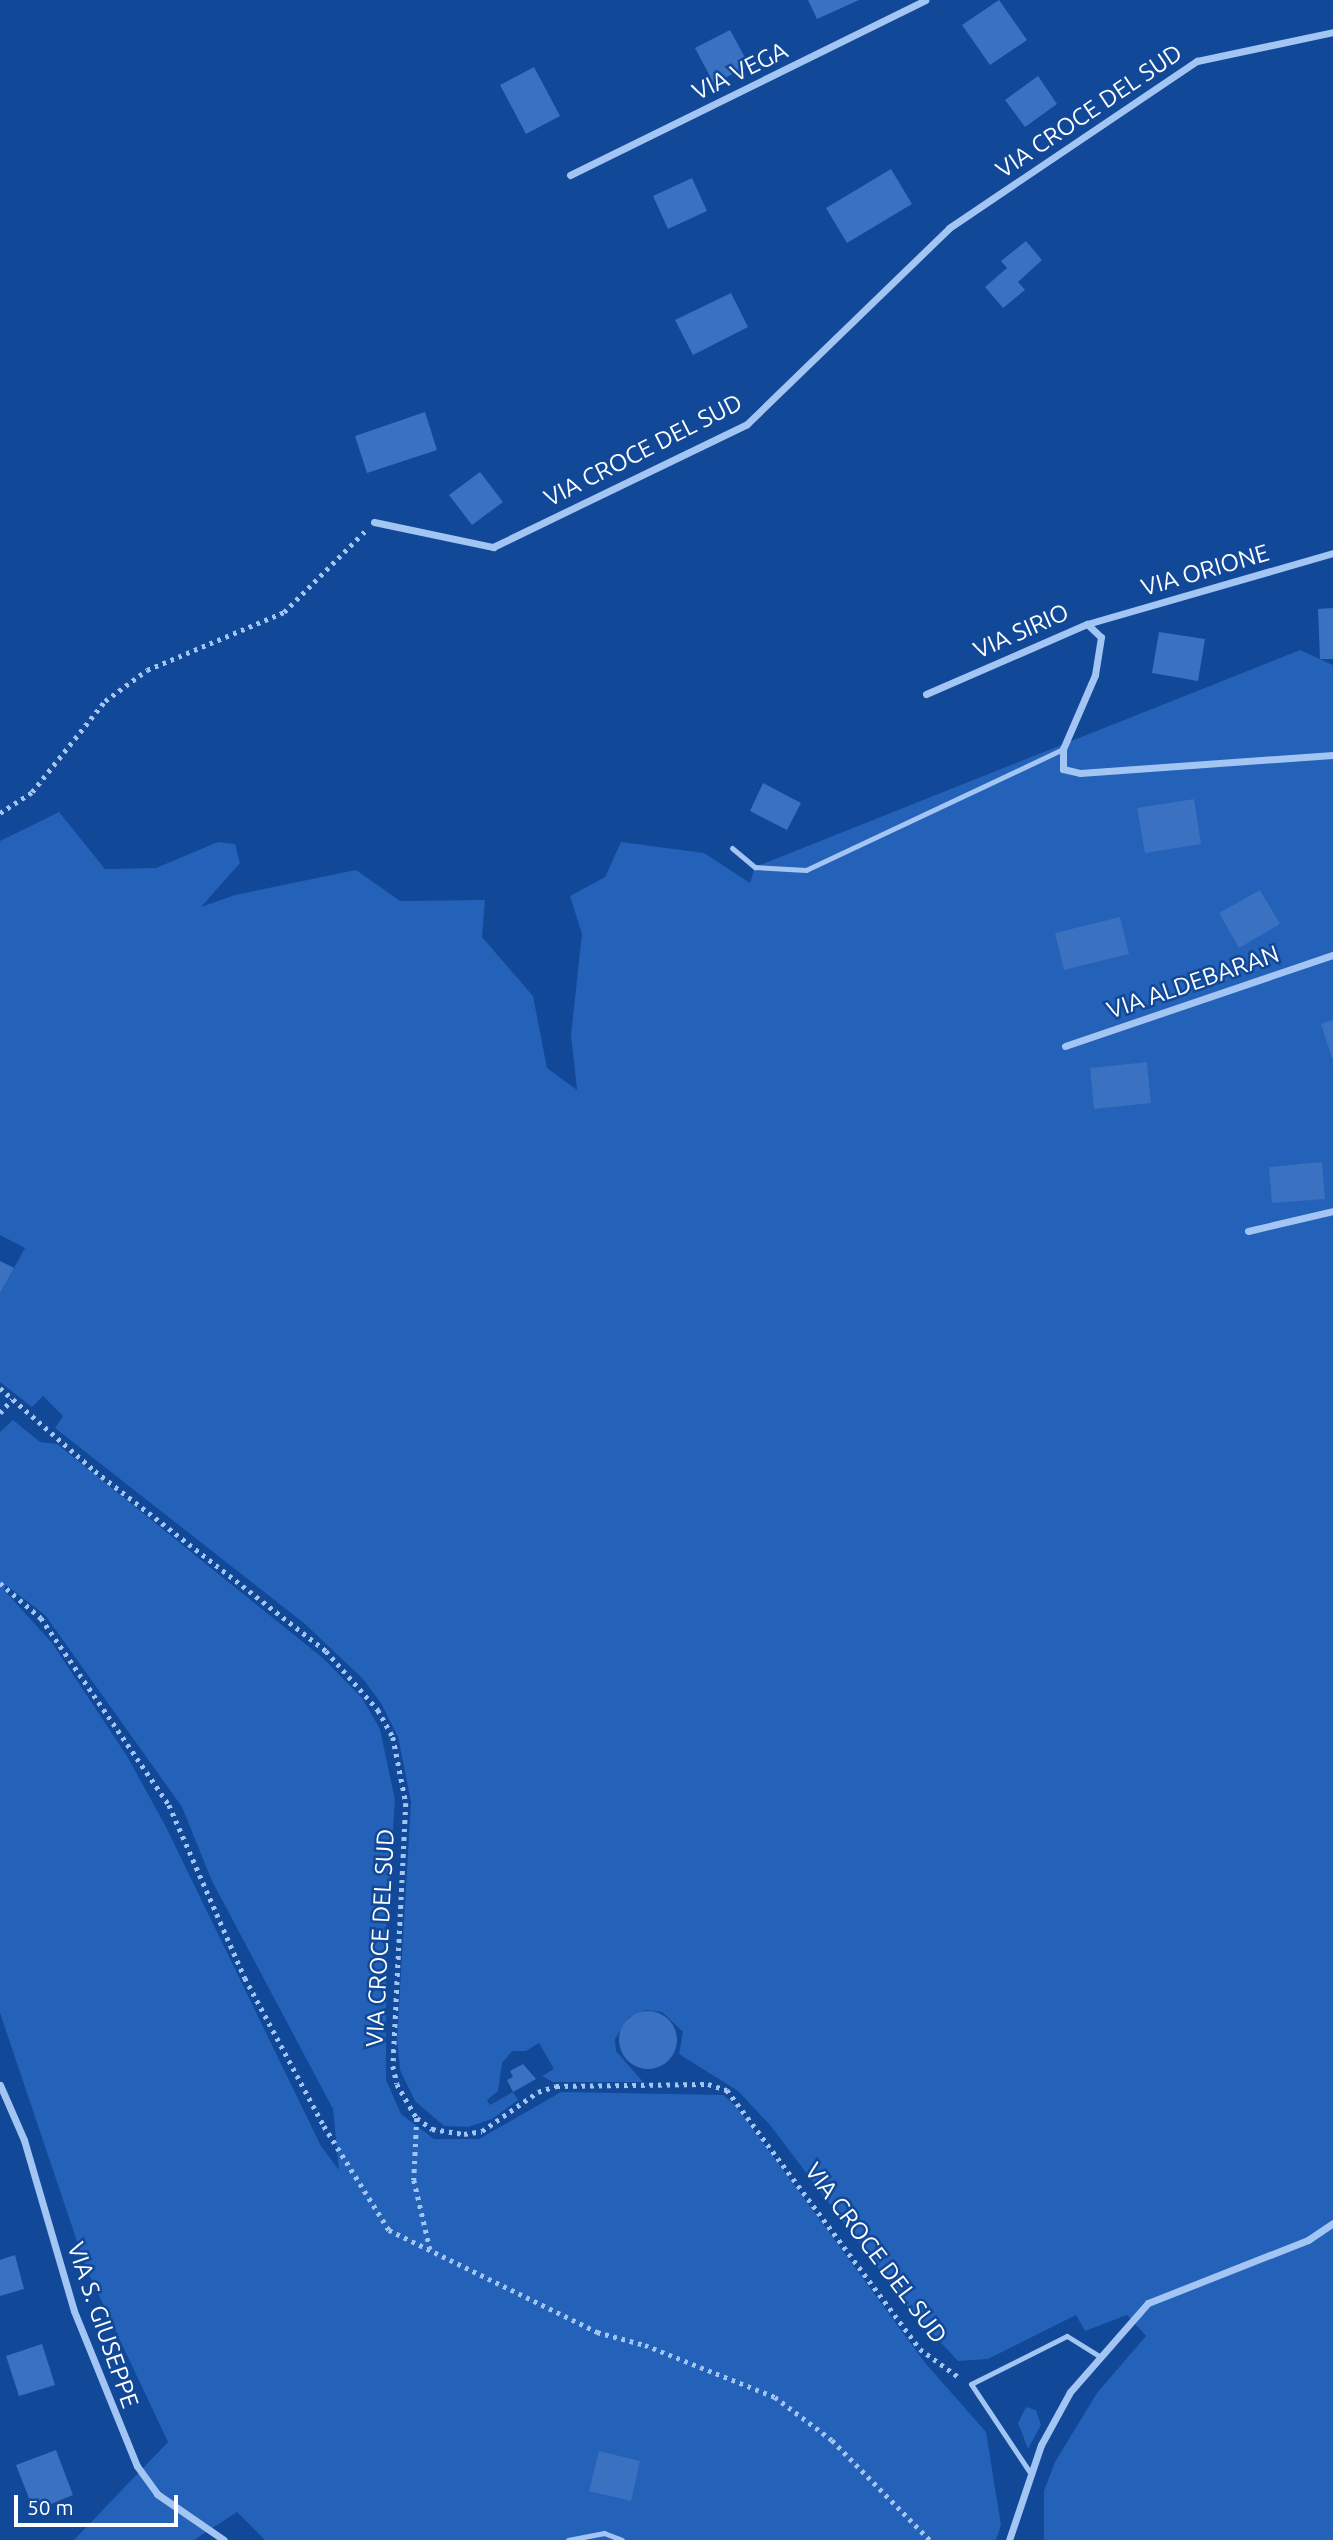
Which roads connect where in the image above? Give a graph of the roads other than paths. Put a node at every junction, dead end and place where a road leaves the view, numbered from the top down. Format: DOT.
graph roads {
  1 [pos="925,0"];
  2 [pos="1333,32"];
  3 [pos="570,174"];
  4 [pos="374,522"];
  5 [pos="1333,553"];
  6 [pos="1087,624"];
  7 [pos="926,695"];
  8 [pos="1063,749"];
  9 [pos="1333,755"];
  10 [pos="732,848"];
  11 [pos="1333,955"];
  12 [pos="1065,1046"];
  13 [pos="1333,1211"];
  14 [pos="1248,1231"];
  15 [pos="0,2085"];
  16 [pos="1333,2223"];
  17 [pos="1101,2357"];
  18 [pos="1031,2474"];
  19 [pos="224,2540"];
  20 [pos="568,2540"];
  21 [pos="622,2540"];
  22 [pos="1009,2540"];
  1 -- 3 [label="street, VIA VEGA"];
  2 -- 4 [label="street, VIA CROCE DEL SUD"];
  5 -- 6 [label="street, VIA ORIONE"];
  6 -- 7 [label="street, VIA SIRIO"];
  6 -- 8 [label="street, VIA SIRIO"];
  8 -- 9 [label="street"];
  8 -- 10 [label="lane"];
  11 -- 12 [label="street, VIA ALDEBARAN"];
  13 -- 14 [label="street"];
  15 -- 19 [label="street, VIA S. GIUSEPPE"];
  16 -- 17 [label="street"];
  17 -- 18 [label="street"];
  17 -- 18 [label="lane"];
  18 -- 22 [label="street"];
  20 -- 21 [label="lane"];
}
